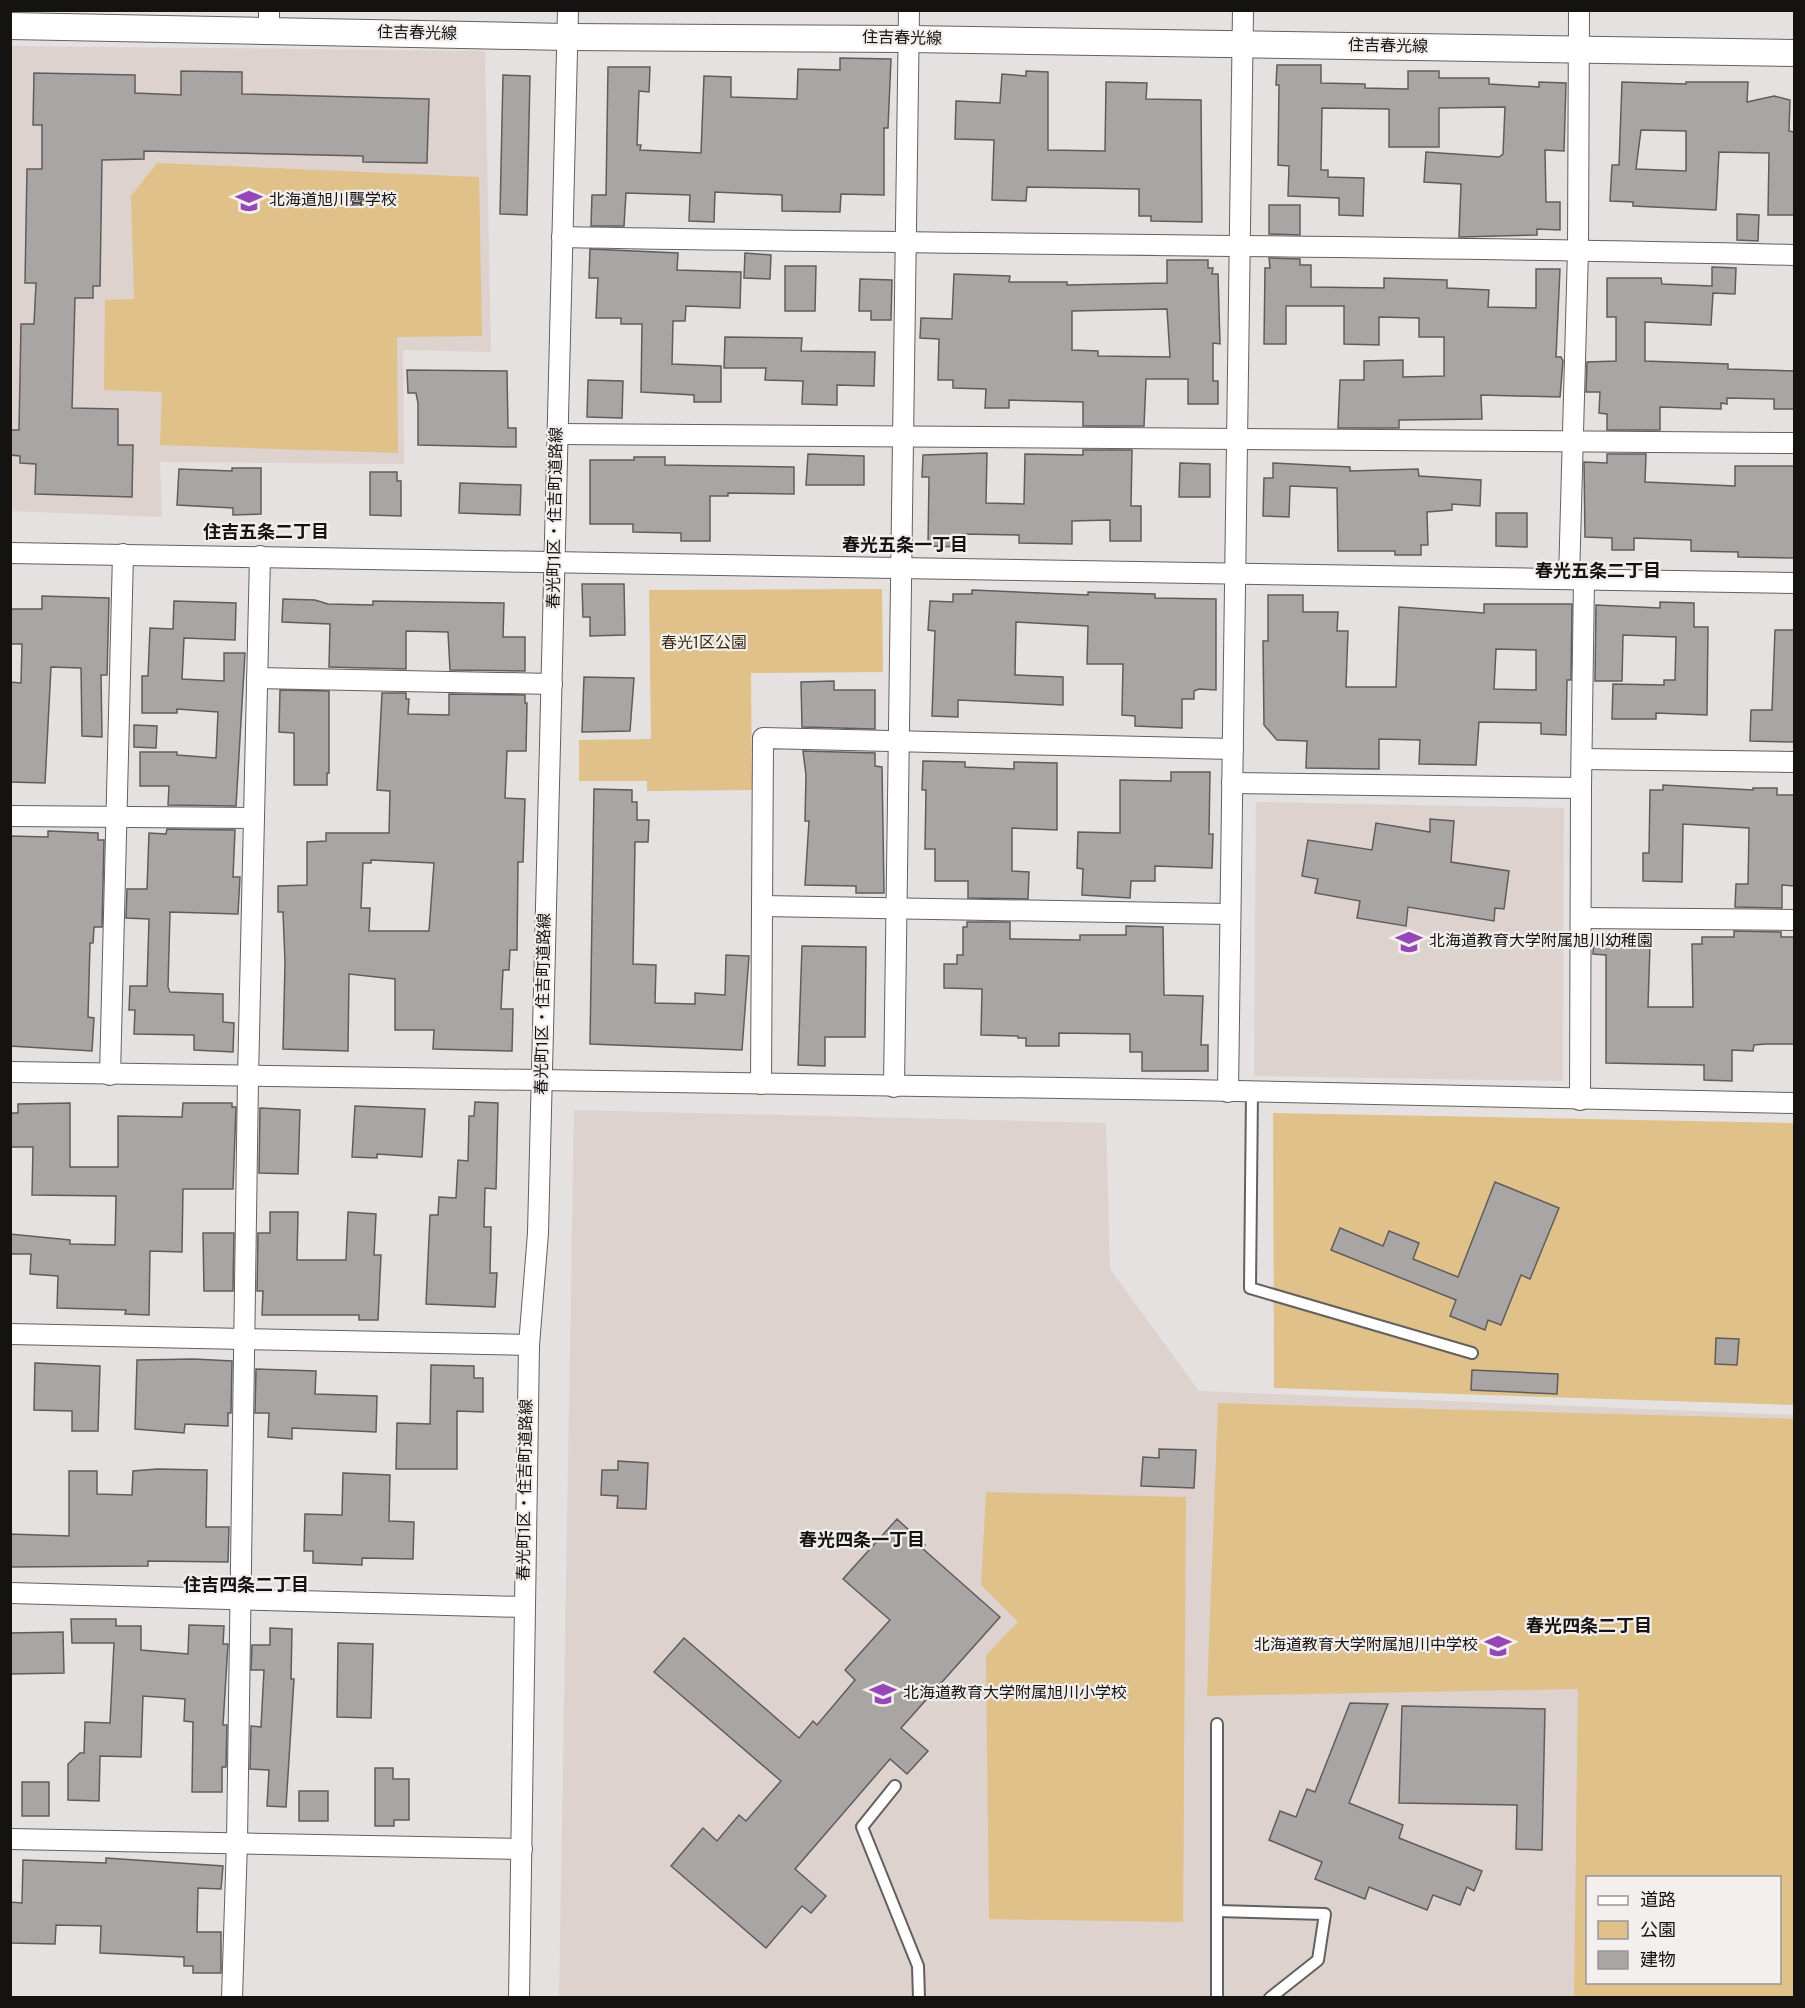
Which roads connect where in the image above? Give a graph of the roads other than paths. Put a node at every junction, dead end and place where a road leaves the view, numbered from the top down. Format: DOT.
graph roads {
  1 [pos="568,10"];
  2 [pos="909,10"];
  3 [pos="1243,10"];
  4 [pos="1579,10"];
  5 [pos="269,21"];
  6 [pos="10,26"];
  7 [pos="567,37"];
  8 [pos="909,39"];
  9 [pos="1242,45"];
  10 [pos="1578,50"];
  11 [pos="1794,52"];
  12 [pos="562,237"];
  13 [pos="907,244"];
  14 [pos="1240,246"];
  15 [pos="1578,250"];
  16 [pos="1794,255"];
  17 [pos="558,434"];
  18 [pos="903,437"];
  19 [pos="1235,441"];
  20 [pos="1574,441"];
  21 [pos="1794,443"];
  22 [pos="10,554"];
  23 [pos="123,554"];
  24 [pos="260,556"];
  25 [pos="554,563"];
  26 [pos="900,568"];
  27 [pos="1234,573"];
  28 [pos="1576,579"];
  29 [pos="1794,583"];
  30 [pos="257,678"];
  31 [pos="552,684"];
  32 [pos="898,741"];
  33 [pos="1233,749"];
  34 [pos="1582,759"];
  35 [pos="1794,762"];
  36 [pos="1232,783"];
  37 [pos="1581,788"];
  38 [pos="10,816"];
  39 [pos="117,818"];
  40 [pos="254,818"];
  41 [pos="764,906"];
  42 [pos="897,908"];
  43 [pos="1229,914"];
  44 [pos="1581,918"];
  45 [pos="1794,920"];
  46 [pos="10,1072"];
  47 [pos="111,1075"];
  48 [pos="248,1078"];
  49 [pos="542,1080"];
  50 [pos="761,1084"];
  51 [pos="894,1087"];
  52 [pos="1228,1092"];
  53 [pos="1252,1092"];
  54 [pos="1580,1100"];
  55 [pos="1794,1103"];
  56 [pos="10,1334"];
  57 [pos="245,1339"];
  58 [pos="529,1345"];
  59 [pos="1472,1353"];
  60 [pos="10,1593"];
  61 [pos="239,1598"];
  62 [pos="523,1606"];
  63 [pos="1217,1724"];
  64 [pos="895,1786"];
  65 [pos="10,1839"];
  66 [pos="237,1842"];
  67 [pos="522,1849"];
  68 [pos="1217,1911"];
  69 [pos="232,1998"];
  70 [pos="519,1998"];
  71 [pos="919,1998"];
  72 [pos="1216,1998"];
  73 [pos="1270,1998"];
  1 -- 7 [label="street, 春光町1区・住吉町道路線"];
  2 -- 8 [label="street"];
  3 -- 9 [label="street"];
  4 -- 10 [label="street"];
  5 -- 6 [label="street, 住吉春光線"];
  5 -- 7 [label="street, 住吉春光線"];
  7 -- 8 [label="street, 住吉春光線"];
  7 -- 12 [label="street, 春光町1区・住吉町道路線"];
  8 -- 9 [label="street, 住吉春光線"];
  8 -- 13 [label="street"];
  9 -- 10 [label="street, 住吉春光線"];
  9 -- 14 [label="street"];
  10 -- 11 [label="street, 住吉春光線"];
  10 -- 15 [label="street"];
  12 -- 13 [label="street"];
  12 -- 17 [label="street, 春光町1区・住吉町道路線"];
  13 -- 14 [label="street"];
  13 -- 18 [label="street"];
  14 -- 15 [label="street"];
  14 -- 19 [label="street"];
  15 -- 16 [label="street"];
  15 -- 20 [label="street"];
  17 -- 18 [label="street"];
  17 -- 25 [label="street, 春光町1区・住吉町道路線"];
  18 -- 19 [label="street"];
  18 -- 26 [label="street"];
  19 -- 20 [label="street"];
  19 -- 27 [label="street"];
  20 -- 21 [label="street"];
  20 -- 28 [label="street"];
  22 -- 23 [label="street"];
  23 -- 24 [label="street"];
  23 -- 39 [label="street"];
  24 -- 25 [label="street"];
  24 -- 30 [label="street"];
  25 -- 26 [label="street"];
  25 -- 31 [label="street, 春光町1区・住吉町道路線"];
  26 -- 27 [label="street"];
  26 -- 32 [label="street"];
  27 -- 28 [label="street"];
  27 -- 33 [label="street"];
  28 -- 29 [label="street"];
  28 -- 34 [label="street"];
  30 -- 31 [label="street"];
  30 -- 40 [label="street"];
  31 -- 49 [label="street, 春光町1区・住吉町道路線"];
  32 -- 33 [label="street"];
  32 -- 41 [label="street"];
  32 -- 42 [label="street"];
  33 -- 36 [label="street"];
  34 -- 35 [label="street"];
  34 -- 37 [label="street"];
  36 -- 37 [label="street"];
  36 -- 43 [label="street"];
  37 -- 44 [label="street"];
  38 -- 39 [label="street"];
  39 -- 40 [label="street"];
  39 -- 47 [label="street"];
  40 -- 48 [label="street"];
  41 -- 42 [label="street"];
  41 -- 50 [label="street"];
  42 -- 43 [label="street"];
  42 -- 51 [label="street"];
  43 -- 52 [label="street"];
  44 -- 45 [label="street"];
  44 -- 54 [label="street"];
  46 -- 47 [label="street"];
  47 -- 48 [label="street"];
  48 -- 49 [label="street"];
  48 -- 57 [label="street"];
  49 -- 50 [label="street"];
  49 -- 58 [label="street, 春光町1区・住吉町道路線"];
  50 -- 51 [label="street"];
  51 -- 52 [label="street"];
  52 -- 53 [label="street"];
  53 -- 54 [label="street"];
  53 -- 59 [label="lane"];
  54 -- 55 [label="street"];
  56 -- 57 [label="street"];
  57 -- 58 [label="street"];
  57 -- 61 [label="street"];
  58 -- 62 [label="street, 春光町1区・住吉町道路線"];
  60 -- 61 [label="street"];
  61 -- 62 [label="street"];
  61 -- 66 [label="street"];
  62 -- 67 [label="street, 春光町1区・住吉町道路線"];
  63 -- 68 [label="lane"];
  64 -- 71 [label="lane"];
  65 -- 66 [label="street"];
  66 -- 67 [label="street"];
  66 -- 69 [label="street"];
  67 -- 70 [label="street, 春光町1区・住吉町道路線"];
  68 -- 72 [label="lane"];
  68 -- 73 [label="lane"];
}
